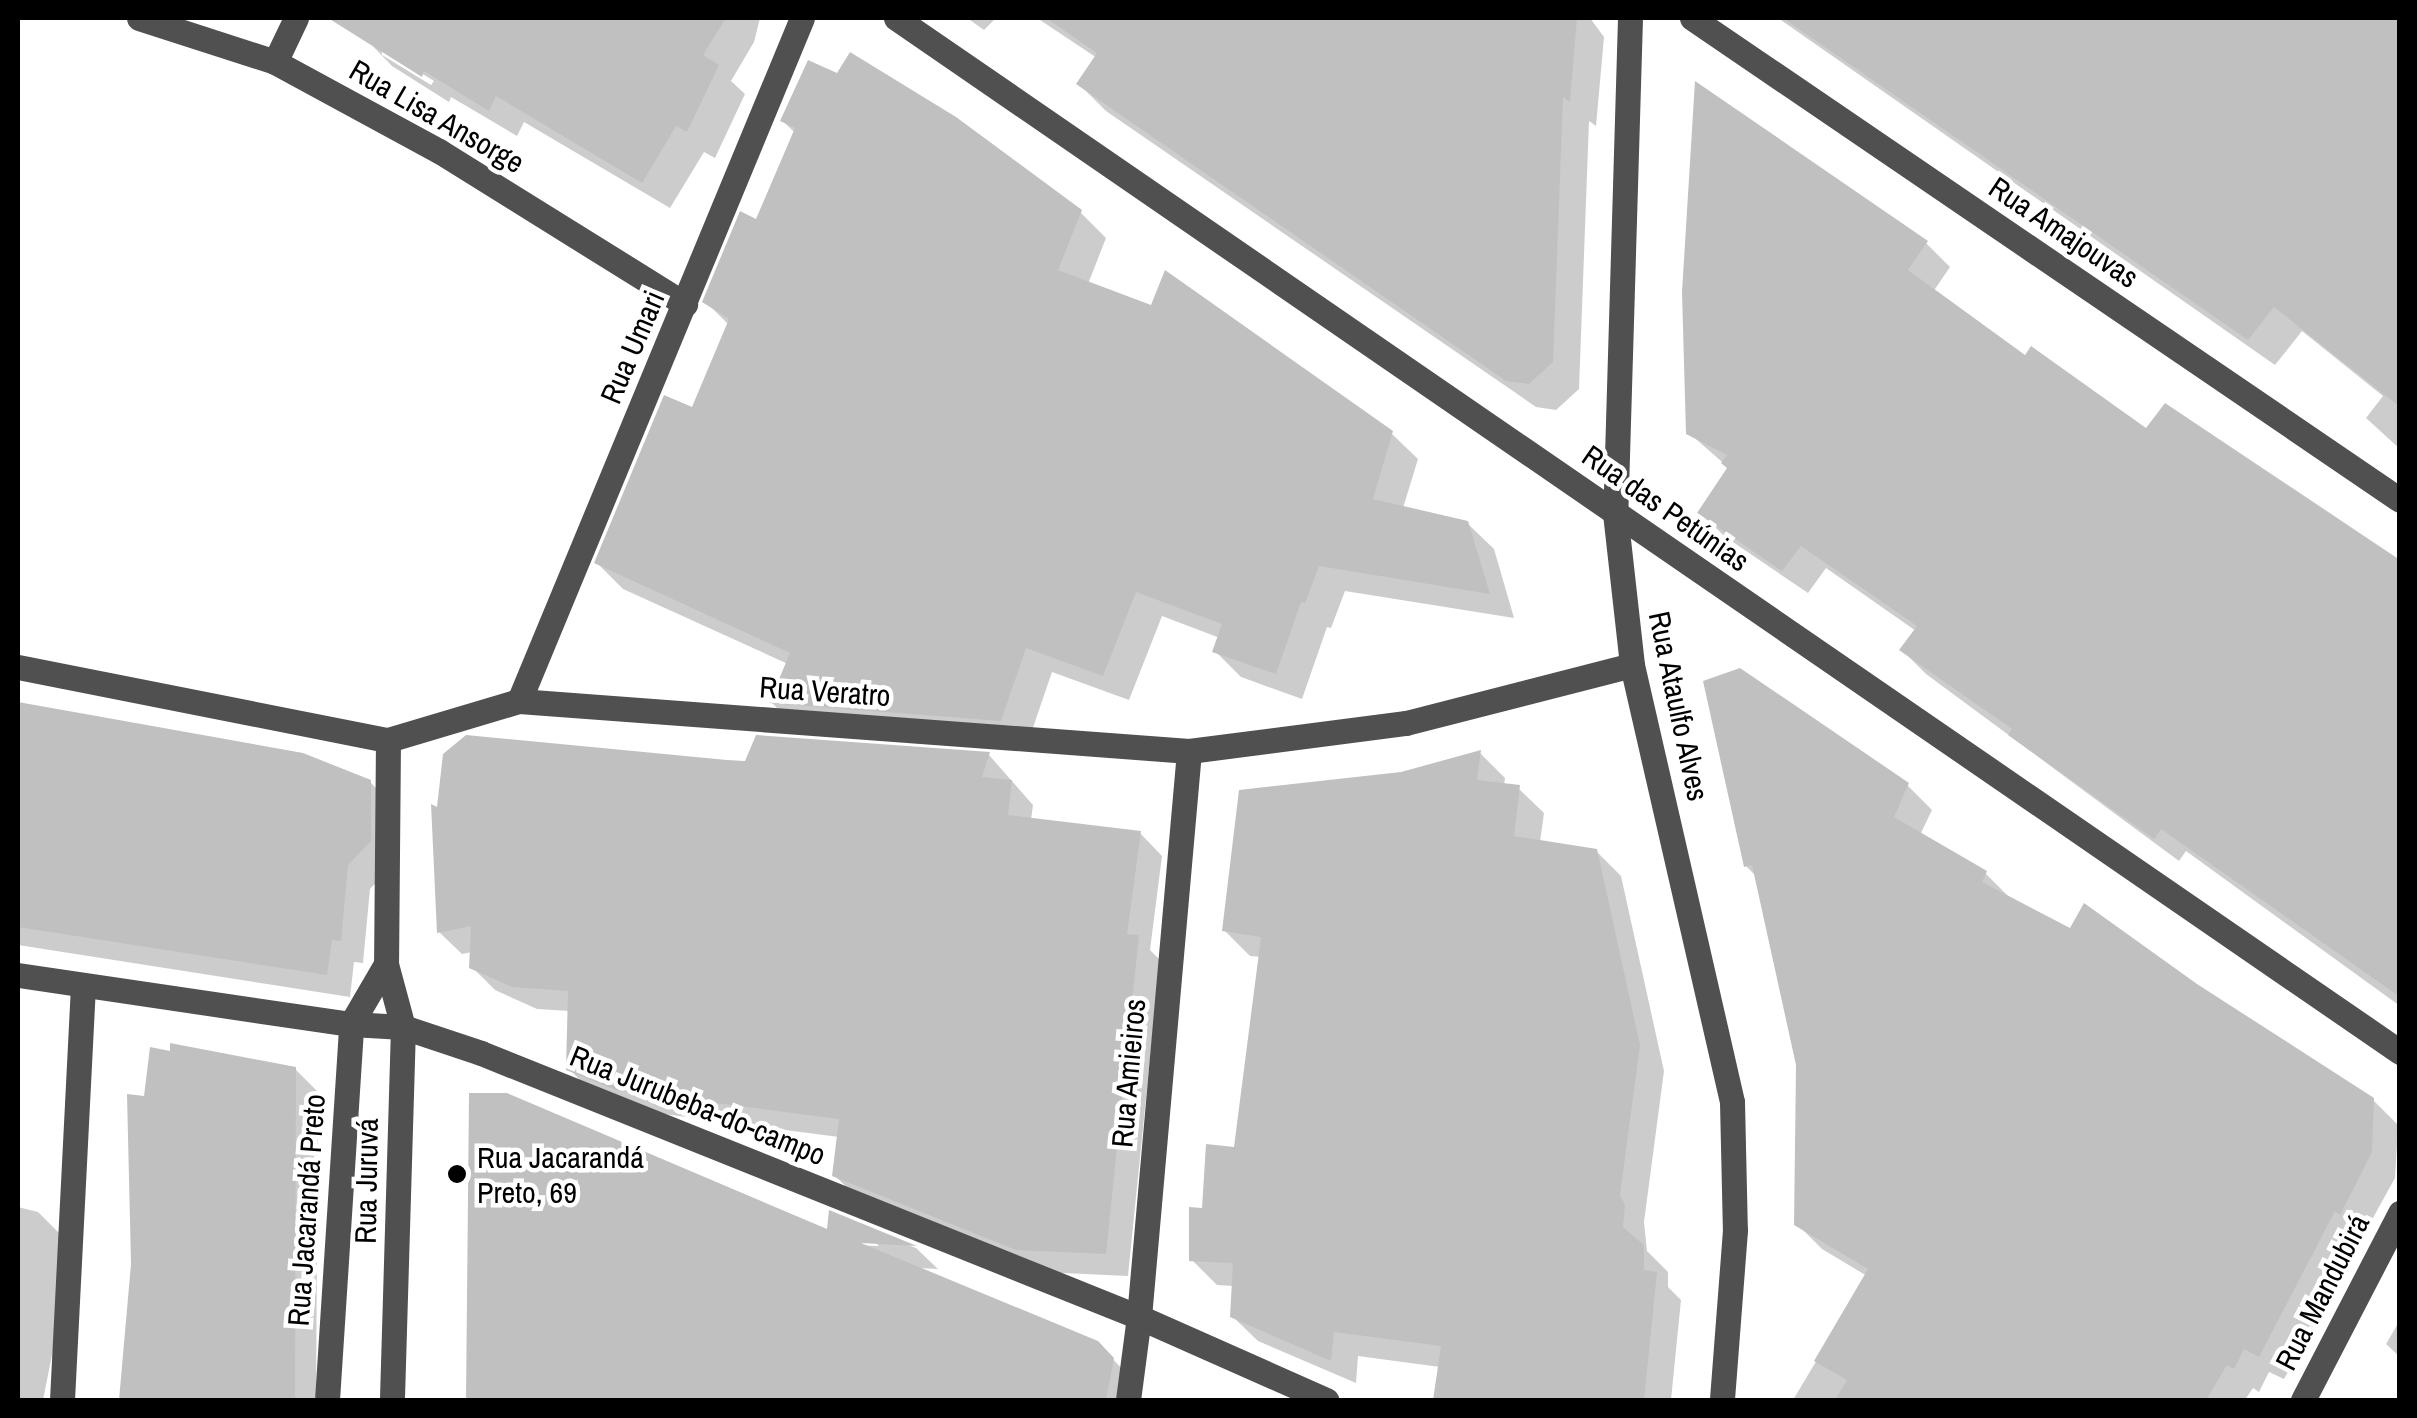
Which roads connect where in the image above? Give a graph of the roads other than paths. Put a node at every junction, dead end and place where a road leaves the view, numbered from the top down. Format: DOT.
graph roads {
  1 [pos="139,18"];
  2 [pos="296,18"];
  3 [pos="802,18"];
  4 [pos="896,18"];
  5 [pos="1630,18"];
  6 [pos="1692,18"];
  7 [pos="276,62"];
  8 [pos="685,304"];
  9 [pos="2400,500"];
  10 [pos="1615,513"];
  11 [pos="1632,664"];
  12 [pos="18,667"];
  13 [pos="518,700"];
  14 [pos="388,740"];
  15 [pos="1188,751"];
  16 [pos="386,964"];
  17 [pos="18,975"];
  18 [pos="82,987"];
  19 [pos="351,1024"];
  20 [pos="403,1027"];
  21 [pos="2400,1052"];
  22 [pos="2400,1213"];
  23 [pos="1139,1317"];
  24 [pos="62,1400"];
  25 [pos="327,1400"];
  26 [pos="392,1400"];
  27 [pos="1128,1400"];
  28 [pos="1326,1400"];
  29 [pos="1722,1400"];
  30 [pos="2303,1400"];
  1 -- 7 [label="street, Rua Lisa Ansorge"];
  2 -- 7 [label="street"];
  3 -- 8 [label="street, Rua Umari"];
  4 -- 10 [label="street, Rua das Petúnias"];
  5 -- 10 [label="street, Rua Ataulfo Alves"];
  6 -- 9 [label="street, Rua Amajouvas"];
  7 -- 8 [label="street, Rua Lisa Ansorge"];
  8 -- 13 [label="street, Rua Umari"];
  10 -- 11 [label="street, Rua Ataulfo Alves"];
  10 -- 21 [label="street, Rua das Petúnias"];
  11 -- 15 [label="street, Rua Veratro"];
  11 -- 29 [label="street, Rua Ataulfo Alves"];
  12 -- 14 [label="street, Rua Veratro"];
  13 -- 14 [label="street, Rua Veratro"];
  13 -- 15 [label="street, Rua Veratro"];
  14 -- 16 [label="street, Rua Juruvá"];
  15 -- 23 [label="street, Rua Amieiros"];
  16 -- 19 [label="street, Rua Juruvá"];
  16 -- 20 [label="street, Rua Juruvá"];
  17 -- 18 [label="street, Rua Jurubeba-do-campo"];
  18 -- 19 [label="street, Rua Jurubeba-do-campo"];
  18 -- 24 [label="street"];
  19 -- 20 [label="street, Rua Jurubeba-do-campo"];
  19 -- 25 [label="street, Rua Jacarandá Preto"];
  20 -- 23 [label="street, Rua Jurubeba-do-campo"];
  20 -- 26 [label="street, Rua Juruvá"];
  22 -- 30 [label="street, Rua Mandubirá"];
  23 -- 27 [label="street, Rua Amieiros"];
  23 -- 28 [label="street, Rua Jurubeba-do-campo"];
}
